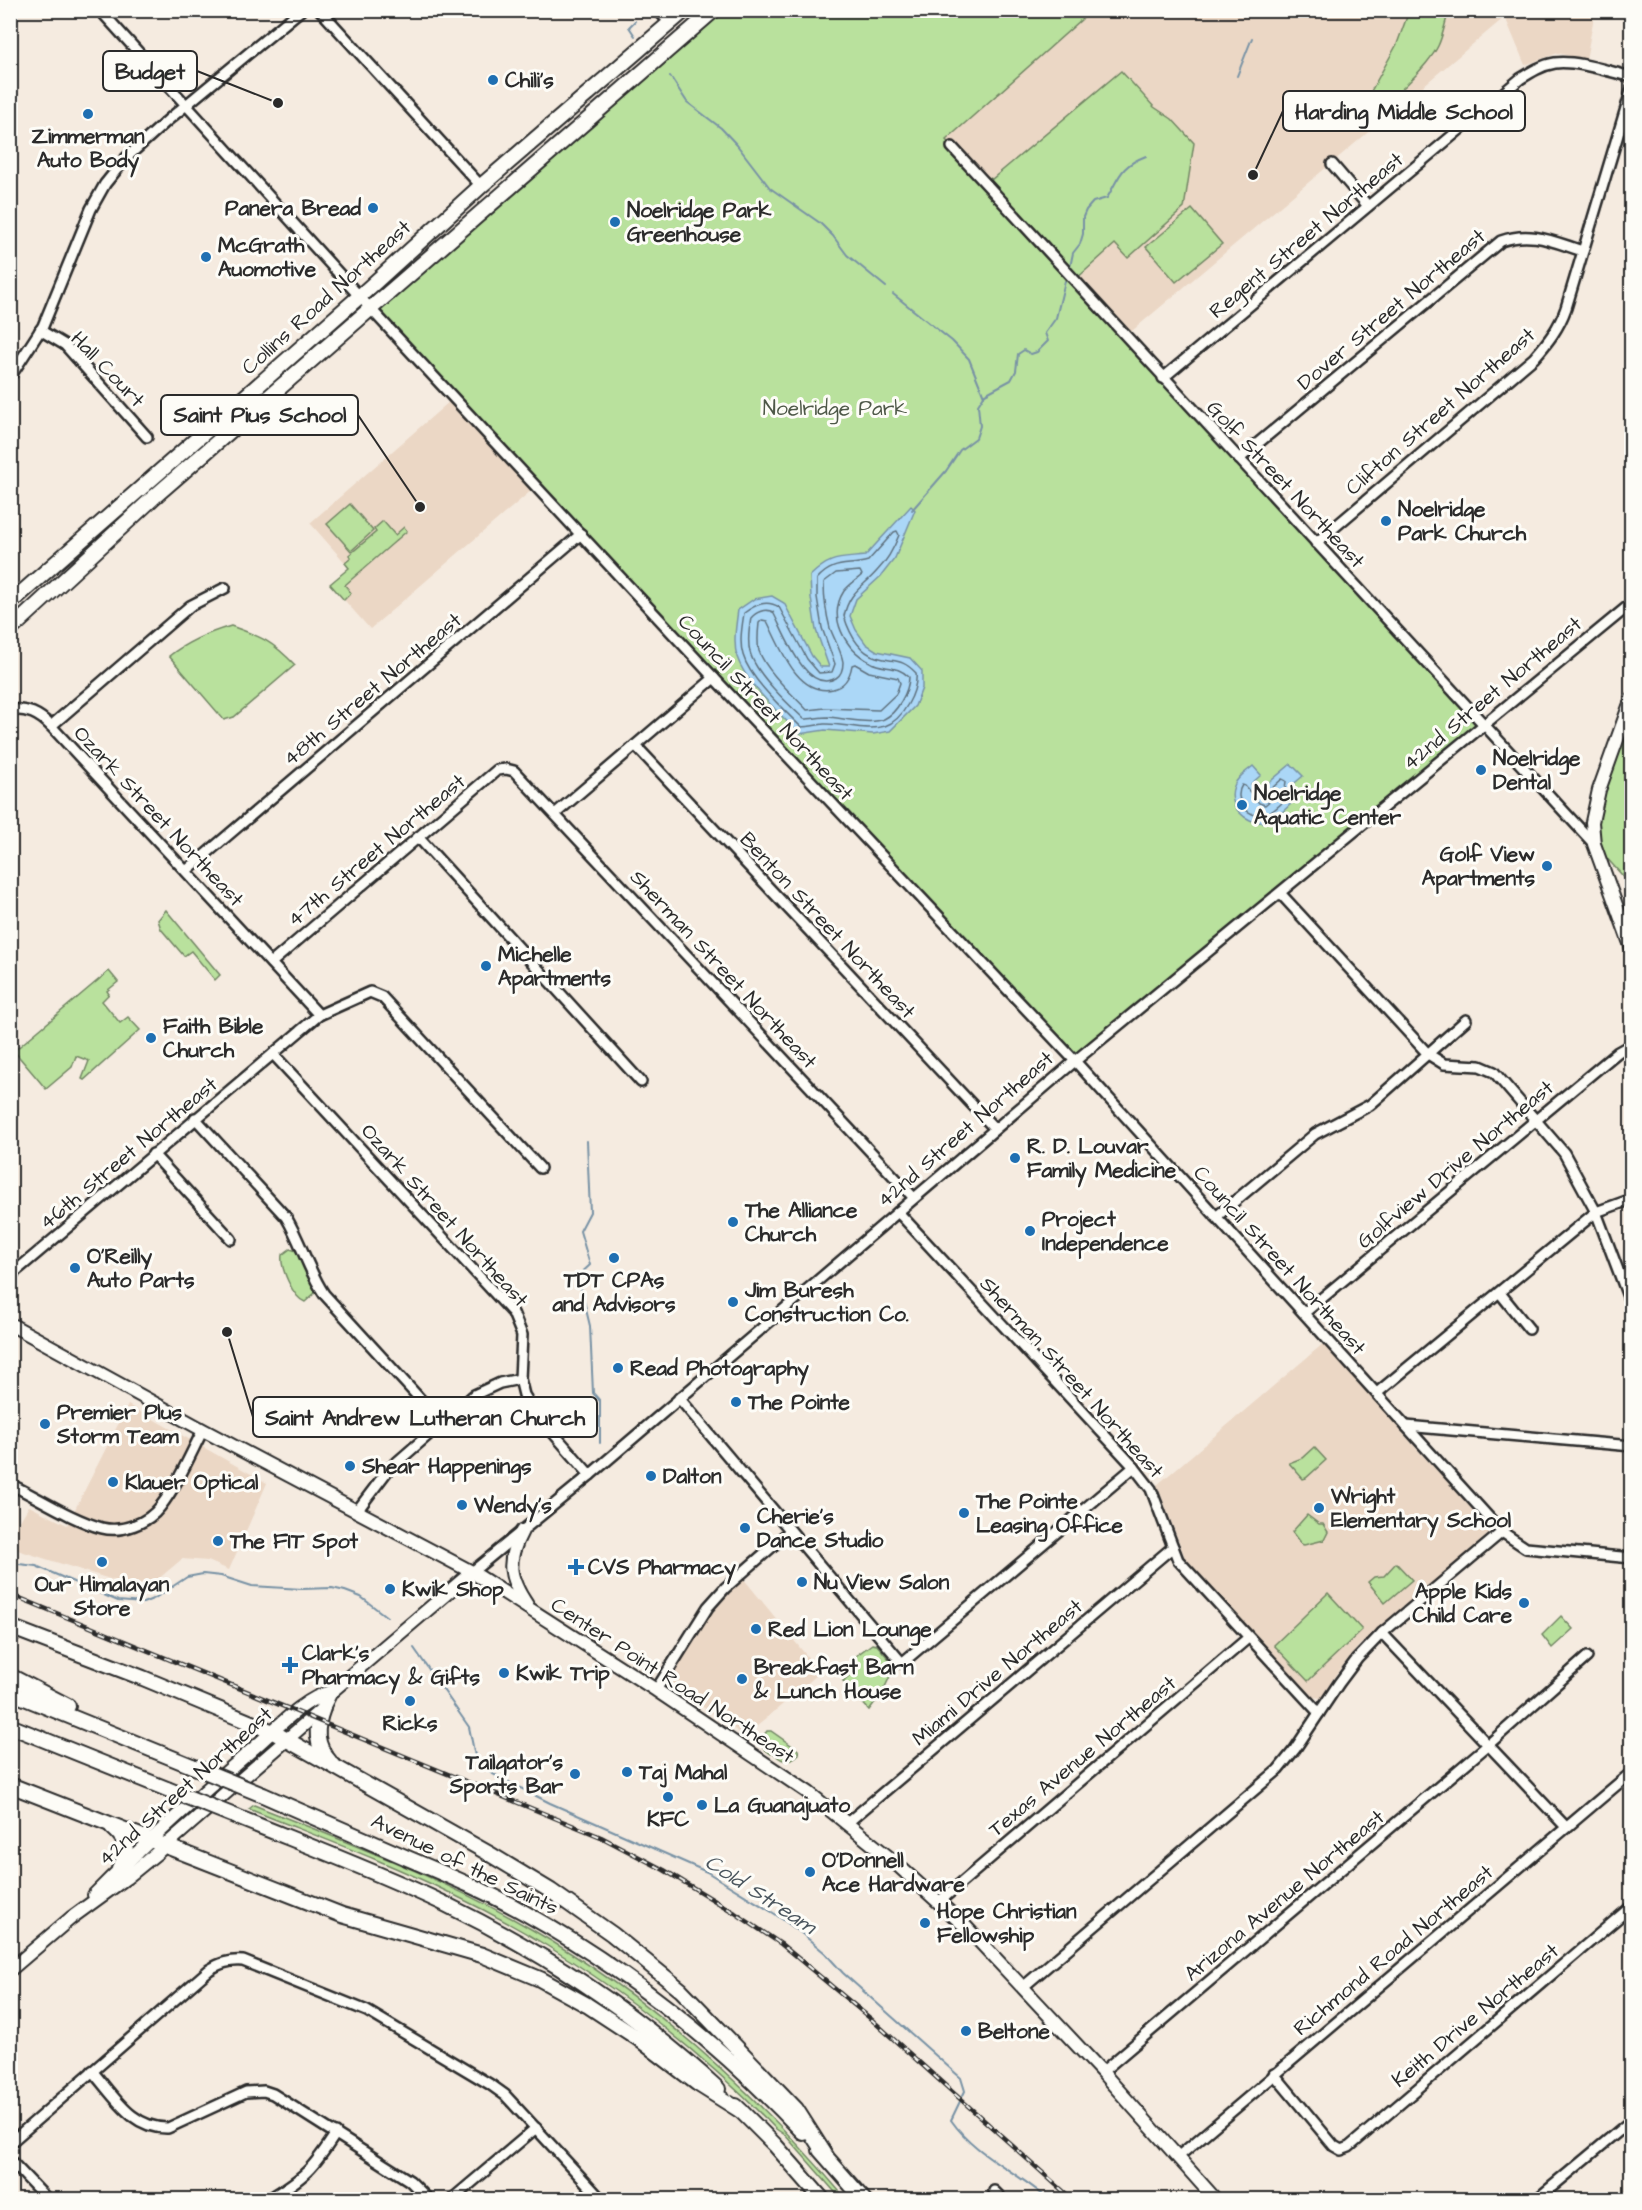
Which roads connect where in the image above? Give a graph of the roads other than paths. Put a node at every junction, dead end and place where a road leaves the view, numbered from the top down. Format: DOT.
graph roads {
  1 [pos="100,10"];
  2 [pos="301,10"];
  3 [pos="320,10"];
  4 [pos="658,10"];
  5 [pos="685,10"];
  6 [pos="714,10"];
  7 [pos="670,24"];
  8 [pos="1632,77"];
  9 [pos="1632,88"];
  10 [pos="186,105"];
  11 [pos="568,138"];
  12 [pos="952,147"];
  13 [pos="1332,164"];
  14 [pos="481,186"];
  15 [pos="1368,206"];
  16 [pos="1583,252"];
  17 [pos="360,296"];
  18 [pos="370,308"];
  19 [pos="40,330"];
  20 [pos="10,377"];
  21 [pos="1163,378"];
  22 [pos="147,437"];
  23 [pos="1239,459"];
  24 [pos="581,534"];
  25 [pos="1316,543"];
  26 [pos="225,588"];
  27 [pos="10,603"];
  28 [pos="1632,603"];
  29 [pos="10,632"];
  30 [pos="714,678"];
  31 [pos="1632,698"];
  32 [pos="10,710"];
  33 [pos="51,726"];
  34 [pos="1484,726"];
  35 [pos="636,746"];
  36 [pos="506,769"];
  37 [pos="555,814"];
  38 [pos="418,837"];
  39 [pos="1594,844"];
  40 [pos="186,871"];
  41 [pos="1280,892"];
  42 [pos="1632,949"];
  43 [pos="271,963"];
  44 [pos="319,1016"];
  45 [pos="1466,1020"];
  46 [pos="1632,1044"];
  47 [pos="273,1054"];
  48 [pos="1428,1054"];
  49 [pos="1075,1061"];
  50 [pos="641,1082"];
  51 [pos="195,1118"];
  52 [pos="1536,1120"];
  53 [pos="995,1129"];
  54 [pos="153,1154"];
  55 [pos="540,1168"];
  56 [pos="914,1198"];
  57 [pos="1632,1199"];
  58 [pos="898,1212"];
  59 [pos="1596,1212"];
  60 [pos="1216,1217"];
  61 [pos="231,1239"];
  62 [pos="10,1276"];
  63 [pos="1500,1293"];
  64 [pos="1632,1308"];
  65 [pos="1304,1313"];
  66 [pos="10,1324"];
  67 [pos="1529,1329"];
  68 [pos="520,1380"];
  69 [pos="1377,1394"];
  70 [pos="679,1398"];
  71 [pos="442,1423"];
  72 [pos="1406,1426"];
  73 [pos="203,1430"];
  74 [pos="1632,1446"];
  75 [pos="1134,1467"];
  76 [pos="590,1475"];
  77 [pos="10,1484"];
  78 [pos="357,1511"];
  79 [pos="522,1530"];
  80 [pos="790,1531"];
  81 [pos="1502,1532"];
  82 [pos="1173,1547"];
  83 [pos="1632,1558"];
  84 [pos="472,1572"];
  85 [pos="529,1609"];
  86 [pos="10,1627"];
  87 [pos="1382,1633"];
  88 [pos="1248,1638"];
  89 [pos="1587,1657"];
  90 [pos="10,1676"];
  91 [pos="656,1690"];
  92 [pos="10,1692"];
  93 [pos="331,1692"];
  94 [pos="322,1708"];
  95 [pos="1319,1713"];
  96 [pos="10,1726"];
  97 [pos="273,1732"];
  98 [pos="287,1739"];
  99 [pos="137,1742"];
  100 [pos="1488,1745"];
  101 [pos="333,1766"];
  102 [pos="1632,1772"];
  103 [pos="10,1785"];
  104 [pos="846,1824"];
  105 [pos="111,1825"];
  106 [pos="1566,1827"];
  107 [pos="149,1840"];
  108 [pos="165,1845"];
  109 [pos="119,1869"];
  110 [pos="940,1901"];
  111 [pos="1632,1906"];
  112 [pos="71,1918"];
  113 [pos="10,1970"];
  114 [pos="1023,1987"];
  115 [pos="93,2071"];
  116 [pos="1102,2072"];
  117 [pos="1274,2074"];
  118 [pos="741,2111"];
  119 [pos="1632,2120"];
  120 [pos="536,2128"];
  121 [pos="336,2133"];
  122 [pos="10,2143"];
  123 [pos="826,2156"];
  124 [pos="1179,2156"];
  125 [pos="10,2160"];
  126 [pos="1547,2190"];
  127 [pos="994,2191"];
  128 [pos="48,2199"];
  129 [pos="267,2199"];
  130 [pos="429,2199"];
  131 [pos="451,2199"];
  132 [pos="602,2199"];
  133 [pos="823,2199"];
  134 [pos="864,2199"];
  135 [pos="1003,2199"];
  136 [pos="1216,2199"];
  137 [pos="1536,2199"];
  138 [pos="1555,2199"];
  1 -- 10 [label="street, Council Street Northeast"];
  2 -- 10 [label="street"];
  3 -- 14 [label="street"];
  4 -- 7 [label="street"];
  5 -- 7 [label="highway, Collins Road Northeast"];
  6 -- 11 [label="highway, Collins Road Northeast"];
  7 -- 11 [label="highway, Collins Road Northeast"];
  7 -- 14 [label="highway, Collins Road Northeast"];
  8 -- 15 [label="street, Regent Street Northeast"];
  9 -- 16 [label="street, Clifton Street Northeast"];
  10 -- 17 [label="street, Council Street Northeast"];
  10 -- 19 [label="street"];
  11 -- 18 [label="highway, Collins Road Northeast"];
  12 -- 21 [label="street, Golf Street Northeast"];
  13 -- 15 [label="street"];
  14 -- 17 [label="highway, Collins Road Northeast"];
  15 -- 21 [label="street, Regent Street Northeast"];
  16 -- 23 [label="street, Dover Street Northeast"];
  16 -- 25 [label="street, Clifton Street Northeast"];
  17 -- 18 [label="street, Council Street Northeast"];
  17 -- 27 [label="highway, Collins Road Northeast"];
  18 -- 24 [label="street, Council Street Northeast"];
  18 -- 29 [label="highway, Collins Road Northeast"];
  19 -- 20 [label="street"];
  19 -- 22 [label="street, Hall Court"];
  21 -- 23 [label="street, Golf Street Northeast"];
  23 -- 25 [label="street, Golf Street Northeast"];
  24 -- 30 [label="street, Council Street Northeast"];
  24 -- 40 [label="street, 48th Street Northeast"];
  25 -- 34 [label="street, Golf Street Northeast"];
  26 -- 33 [label="street, Ozark Street Northeast"];
  28 -- 34 [label="street, 42nd Street Northeast"];
  30 -- 35 [label="street"];
  30 -- 49 [label="street, Council Street Northeast"];
  31 -- 39 [label="main road"];
  32 -- 33 [label="street"];
  33 -- 40 [label="street, Ozark Street Northeast"];
  34 -- 39 [label="street, Golf Street Northeast"];
  34 -- 41 [label="street, 42nd Street Northeast"];
  35 -- 37 [label="street"];
  35 -- 53 [label="street, Benton Street Northeast"];
  36 -- 37 [label="street, Sherman Street Northeast"];
  36 -- 38 [label="street, 47th Street Northeast"];
  37 -- 56 [label="street, Sherman Street Northeast"];
  38 -- 43 [label="street, 47th Street Northeast"];
  38 -- 50 [label="street"];
  39 -- 42 [label="main road"];
  40 -- 43 [label="street, Ozark Street Northeast"];
  41 -- 48 [label="street"];
  41 -- 49 [label="street, 42nd Street Northeast"];
  43 -- 44 [label="street, Ozark Street Northeast"];
  44 -- 47 [label="street, 46th Street Northeast"];
  44 -- 55 [label="street, 46th Street Northeast"];
  45 -- 48 [label="street"];
  46 -- 52 [label="street, Golfview Drive Northeast"];
  47 -- 51 [label="street, 46th Street Northeast"];
  47 -- 68 [label="street, Ozark Street Northeast"];
  48 -- 52 [label="street"];
  48 -- 60 [label="street"];
  49 -- 53 [label="street, 42nd Street Northeast"];
  49 -- 60 [label="street, Council Street Northeast"];
  51 -- 54 [label="street, 46th Street Northeast"];
  51 -- 71 [label="street"];
  52 -- 59 [label="street"];
  52 -- 65 [label="street, Golfview Drive Northeast"];
  53 -- 56 [label="street, 42nd Street Northeast"];
  54 -- 61 [label="street"];
  54 -- 62 [label="street, 46th Street Northeast"];
  56 -- 58 [label="street, 42nd Street Northeast"];
  57 -- 59 [label="street"];
  58 -- 70 [label="street, 42nd Street Northeast"];
  58 -- 75 [label="street, Sherman Street Northeast"];
  59 -- 63 [label="street"];
  59 -- 64 [label="street"];
  60 -- 65 [label="street, Council Street Northeast"];
  63 -- 67 [label="street"];
  63 -- 69 [label="street"];
  65 -- 69 [label="street, Council Street Northeast"];
  66 -- 73 [label="main road, Center Point Road Northeast"];
  68 -- 71 [label="street"];
  68 -- 76 [label="street, Ozark Street Northeast"];
  69 -- 72 [label="street, Council Street Northeast"];
  70 -- 76 [label="street, 42nd Street Northeast"];
  70 -- 80 [label="street"];
  71 -- 78 [label="street"];
  72 -- 74 [label="street"];
  72 -- 81 [label="street, Council Street Northeast"];
  73 -- 77 [label="street"];
  73 -- 78 [label="main road, Center Point Road Northeast"];
  75 -- 80 [label="street"];
  75 -- 82 [label="street, Sherman Street Northeast"];
  76 -- 79 [label="street, 42nd Street Northeast"];
  78 -- 84 [label="main road, Center Point Road Northeast"];
  79 -- 84 [label="street, 42nd Street Northeast"];
  79 -- 85 [label="main road"];
  80 -- 91 [label="street"];
  81 -- 83 [label="street, Council Street Northeast"];
  81 -- 87 [label="street"];
  82 -- 88 [label="street, Sherman Street Northeast"];
  82 -- 104 [label="street, Miami Drive Northeast"];
  84 -- 85 [label="main road, Center Point Road Northeast"];
  84 -- 93 [label="main road, 42nd Street Northeast"];
  85 -- 91 [label="main road, Center Point Road Northeast"];
  86 -- 97 [label="highway"];
  87 -- 95 [label="street"];
  87 -- 100 [label="street"];
  88 -- 95 [label="street, Sherman Street Northeast"];
  88 -- 110 [label="street, Texas Avenue Northeast"];
  89 -- 100 [label="street, Arizona Avenue Northeast"];
  90 -- 99 [label="highway"];
  91 -- 104 [label="main road, Center Point Road Northeast"];
  92 -- 99 [label="highway, Avenue of the Saints"];
  93 -- 94 [label="main road, 42nd Street Northeast"];
  93 -- 97 [label="main road, 42nd Street Northeast"];
  94 -- 98 [label="main road, 42nd Street Northeast"];
  94 -- 101 [label="highway"];
  95 -- 114 [label="street"];
  96 -- 118 [label="highway, bridge"];
  97 -- 98 [label="highway"];
  97 -- 107 [label="main road, 42nd Street Northeast"];
  98 -- 101 [label="highway"];
  98 -- 108 [label="main road, 42nd Street Northeast"];
  99 -- 123 [label="highway, Avenue of the Saints, bridge"];
  100 -- 106 [label="street"];
  100 -- 116 [label="street, Arizona Avenue Northeast"];
  101 -- 123 [label="highway"];
  102 -- 106 [label="street, Richmond Road Northeast"];
  103 -- 105 [label="highway"];
  104 -- 110 [label="main road, Center Point Road Northeast"];
  105 -- 107 [label="highway"];
  105 -- 109 [label="highway"];
  106 -- 117 [label="street, Richmond Road Northeast"];
  107 -- 108 [label="highway"];
  107 -- 109 [label="main road, 42nd Street Northeast"];
  108 -- 112 [label="main road, 42nd Street Northeast"];
  108 -- 118 [label="highway"];
  109 -- 112 [label="main road, 42nd Street Northeast"];
  110 -- 114 [label="main road, Center Point Road Northeast"];
  111 -- 117 [label="street, Keith Drive Northeast"];
  112 -- 113 [label="main road, 42nd Street Northeast"];
  114 -- 116 [label="main road, Center Point Road Northeast"];
  115 -- 120 [label="street"];
  115 -- 121 [label="street"];
  115 -- 122 [label="street"];
  116 -- 124 [label="main road, Center Point Road Northeast"];
  117 -- 124 [label="street, Richmond Road Northeast"];
  118 -- 133 [label="highway"];
  119 -- 126 [label="street"];
  120 -- 131 [label="street"];
  120 -- 132 [label="street"];
  121 -- 129 [label="street"];
  121 -- 130 [label="street"];
  123 -- 134 [label="highway, Avenue of the Saints"];
  124 -- 136 [label="main road, Center Point Road Northeast"];
  125 -- 128 [label="street"];
  126 -- 137 [label="street"];
  126 -- 138 [label="street"];
  127 -- 135 [label="street"];
}
